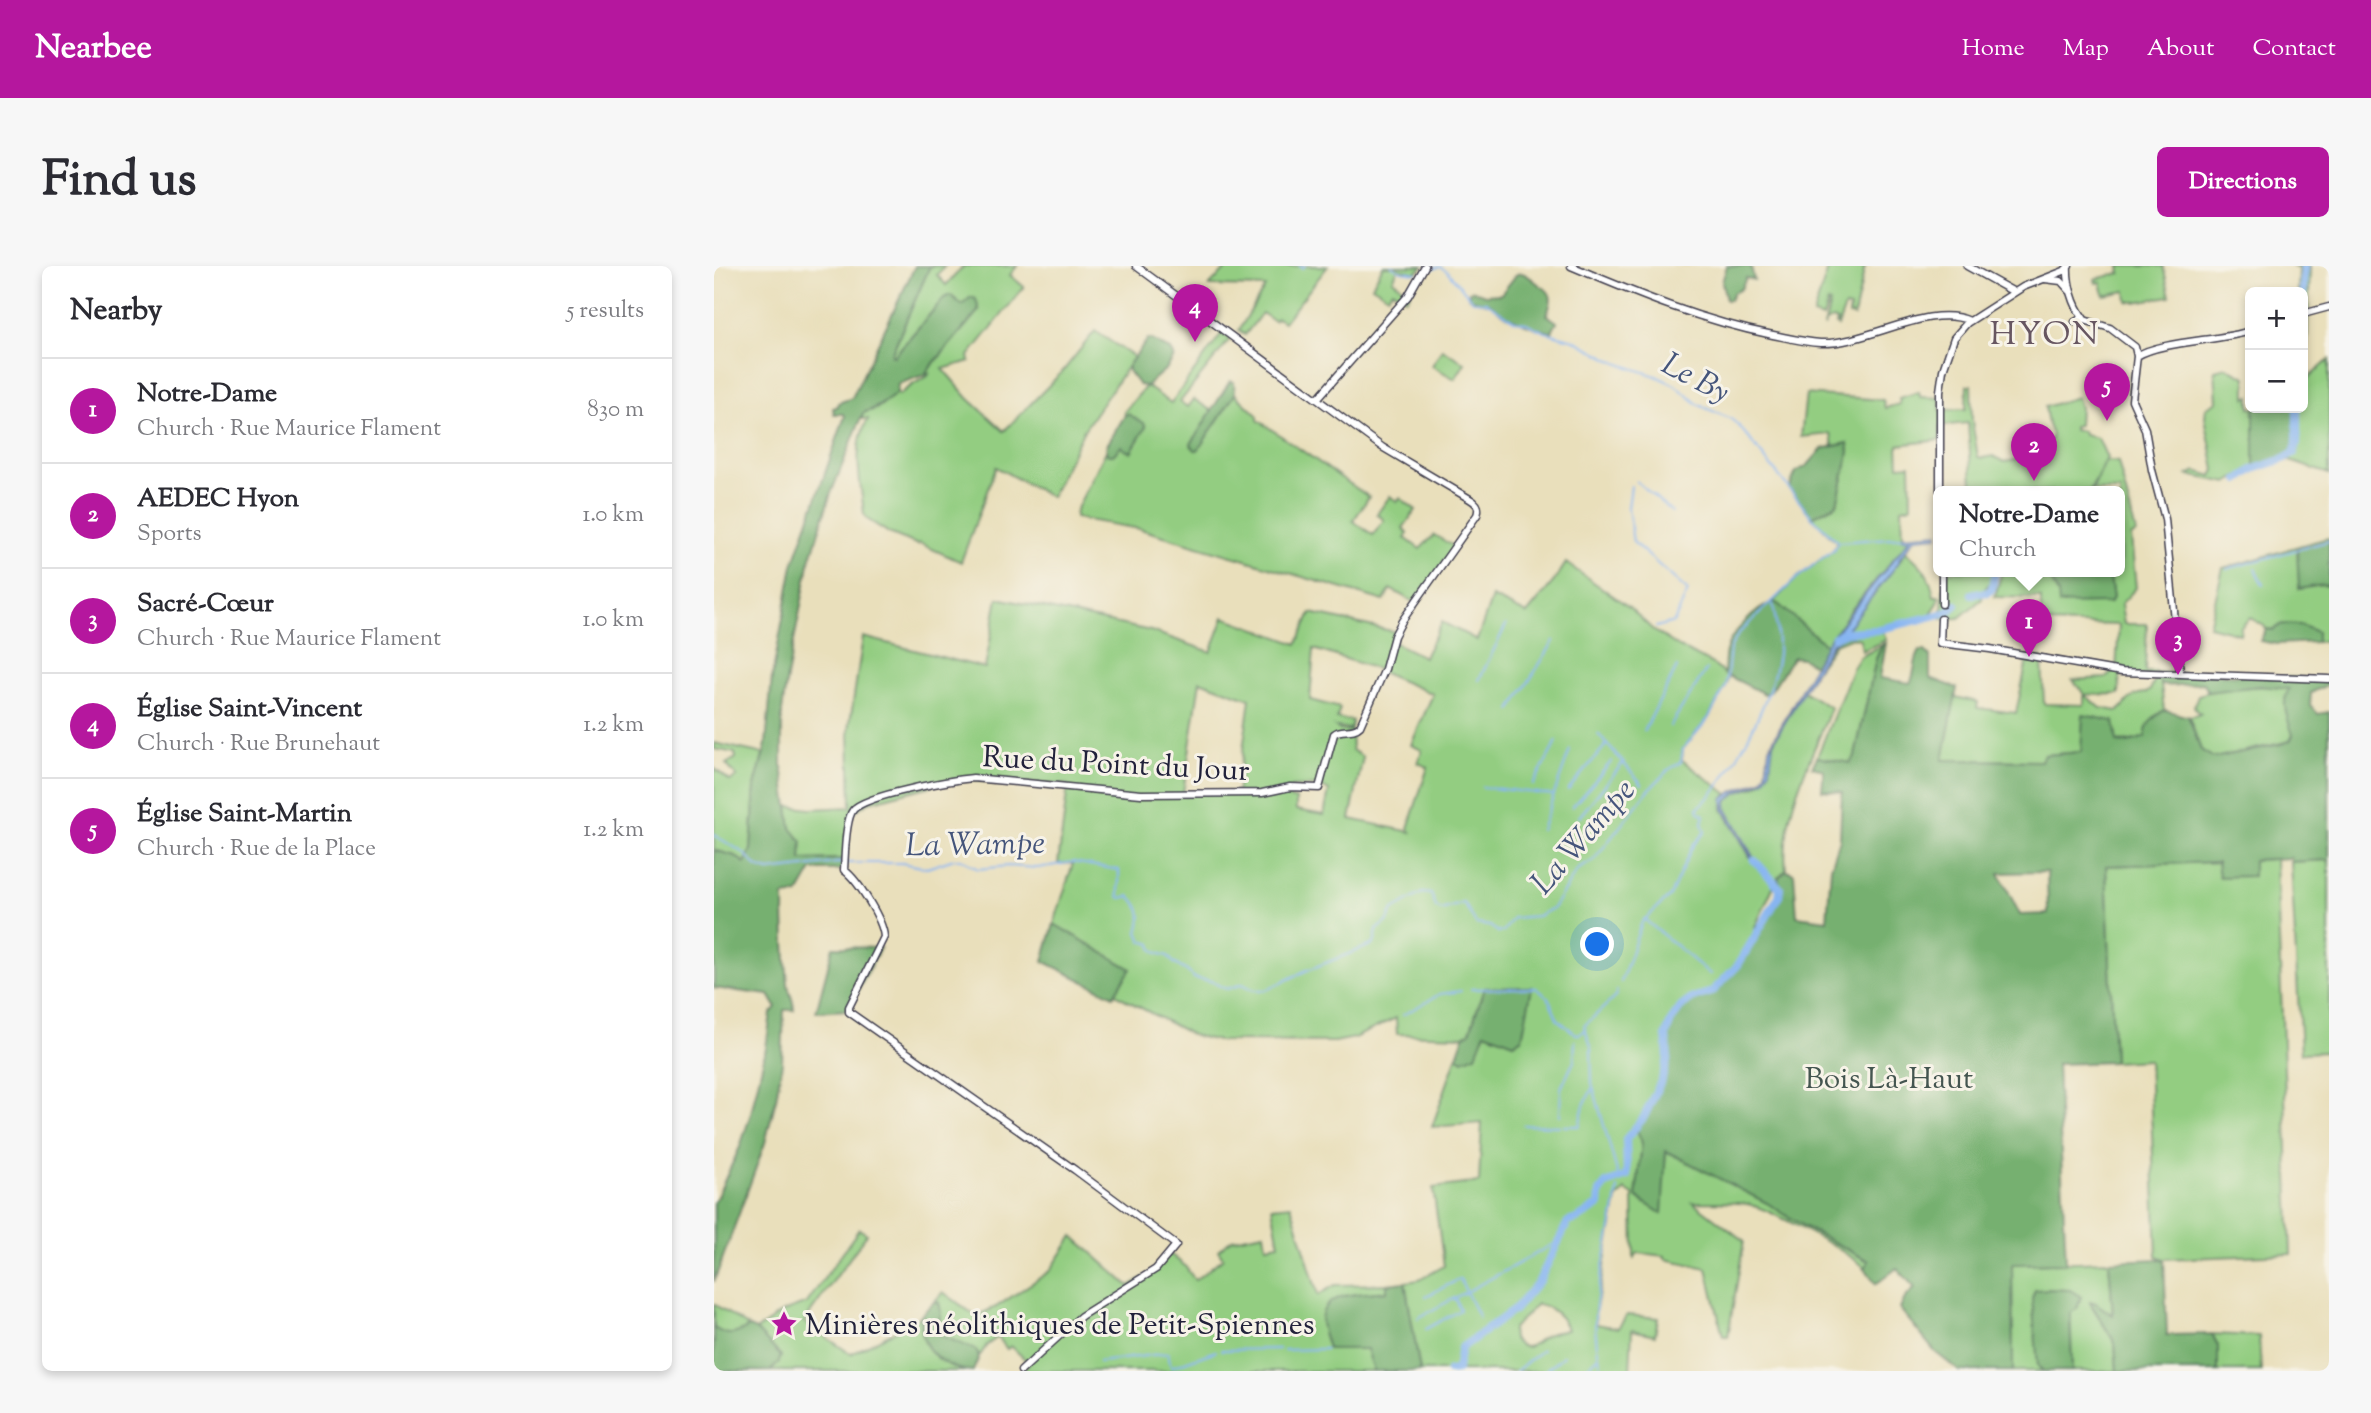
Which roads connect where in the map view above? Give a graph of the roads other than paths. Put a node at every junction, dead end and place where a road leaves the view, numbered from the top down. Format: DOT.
graph roads {
  1 [pos="1136,266"];
  2 [pos="1425,266"];
  3 [pos="1571,266"];
  4 [pos="1967,266"];
  5 [pos="2065,274"];
  6 [pos="2014,292"];
  7 [pos="2329,307"];
  8 [pos="2308,313"];
  9 [pos="1970,321"];
  10 [pos="2245,332"];
  11 [pos="2135,347"];
  12 [pos="2155,349"];
  13 [pos="2137,356"];
  14 [pos="1317,399"];
  15 [pos="1940,486"];
  16 [pos="1942,577"];
  17 [pos="1942,604"];
  18 [pos="1941,619"];
  19 [pos="2180,672"];
  20 [pos="2329,679"];
  21 [pos="1021,1371"];
  1 -- 14 [label="street"];
  2 -- 14 [label="street"];
  3 -- 9 [label="street"];
  4 -- 6 [label="street"];
  5 -- 6 [label="street"];
  5 -- 11 [label="street"];
  6 -- 9 [label="street"];
  7 -- 8 [label="street"];
  9 -- 15 [label="street"];
  10 -- 12 [label="street"];
  11 -- 12 [label="street"];
  11 -- 13 [label="street"];
  12 -- 13 [label="street"];
  13 -- 19 [label="street"];
  14 -- 21 [label="street, Rue du Point du Jour"];
  16 -- 17 [label="street"];
  18 -- 19 [label="street"];
  19 -- 20 [label="street"];
}
